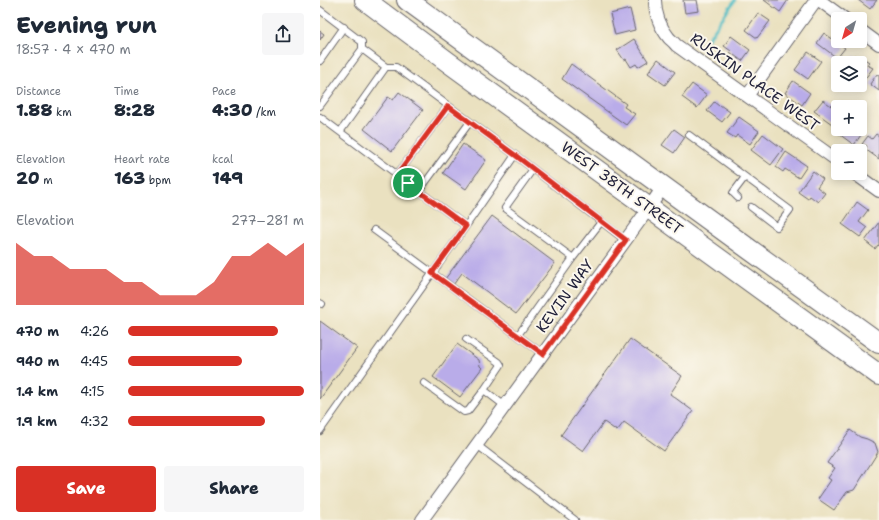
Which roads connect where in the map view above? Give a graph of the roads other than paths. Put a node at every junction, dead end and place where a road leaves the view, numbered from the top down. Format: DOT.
graph roads {
  1 [pos="365,0"];
  2 [pos="407,0"];
  3 [pos="654,0"];
  4 [pos="817,0"];
  5 [pos="320,10"];
  6 [pos="835,12"];
  7 [pos="344,27"];
  8 [pos="867,35"];
  9 [pos="879,44"];
  10 [pos="362,49"];
  11 [pos="320,60"];
  12 [pos="386,67"];
  13 [pos="747,96"];
  14 [pos="320,106"];
  15 [pos="448,106"];
  16 [pos="320,117"];
  17 [pos="470,122"];
  18 [pos="340,132"];
  19 [pos="689,135"];
  20 [pos="515,155"];
  21 [pos="831,156"];
  22 [pos="533,169"];
  23 [pos="397,175"];
  24 [pos="745,177"];
  25 [pos="864,180"];
  26 [pos="663,187"];
  27 [pos="419,191"];
  28 [pos="879,191"];
  29 [pos="738,198"];
  30 [pos="750,207"];
  31 [pos="649,208"];
  32 [pos="601,222"];
  33 [pos="466,226"];
  34 [pos="374,230"];
  35 [pos="626,240"];
  36 [pos="573,258"];
  37 [pos="432,273"];
  38 [pos="518,335"];
  39 [pos="466,339"];
  40 [pos="879,343"];
  41 [pos="543,354"];
  42 [pos="878,372"];
  43 [pos="424,383"];
  44 [pos="484,390"];
  45 [pos="505,406"];
  46 [pos="320,431"];
  47 [pos="477,445"];
  48 [pos="422,520"];
  49 [pos="575,520"];
  1 -- 31 [label="main road, WEST 38TH STREET"];
  2 -- 26 [label="main road, WEST 38TH STREET"];
  3 -- 13 [label="street, RUSKIN PLACE WEST"];
  4 -- 6 [label="street"];
  4 -- 13 [label="street"];
  5 -- 7 [label="lane"];
  7 -- 10 [label="lane"];
  7 -- 11 [label="lane"];
  8 -- 9 [label="street"];
  10 -- 12 [label="lane"];
  10 -- 14 [label="lane"];
  12 -- 15 [label="lane"];
  12 -- 18 [label="lane"];
  13 -- 21 [label="street, RUSKIN PLACE WEST"];
  15 -- 17 [label="lane"];
  15 -- 23 [label="lane"];
  16 -- 18 [label="lane"];
  17 -- 20 [label="lane"];
  17 -- 27 [label="lane"];
  18 -- 23 [label="lane"];
  19 -- 24 [label="lane"];
  20 -- 22 [label="lane"];
  20 -- 33 [label="lane"];
  22 -- 32 [label="lane"];
  22 -- 36 [label="lane"];
  23 -- 27 [label="lane"];
  24 -- 29 [label="lane"];
  24 -- 30 [label="lane"];
  25 -- 28 [label="street"];
  26 -- 31 [label="street, KEVIN WAY"];
  26 -- 40 [label="main road, WEST 38TH STREET"];
  27 -- 33 [label="lane"];
  31 -- 35 [label="street, KEVIN WAY"];
  31 -- 42 [label="main road, WEST 38TH STREET"];
  32 -- 35 [label="lane"];
  32 -- 36 [label="lane"];
  33 -- 37 [label="lane"];
  34 -- 37 [label="lane"];
  35 -- 41 [label="street, KEVIN WAY"];
  36 -- 38 [label="lane"];
  37 -- 38 [label="lane"];
  37 -- 46 [label="lane"];
  38 -- 41 [label="lane"];
  39 -- 44 [label="lane"];
  41 -- 45 [label="street, KEVIN WAY"];
  43 -- 44 [label="lane"];
  44 -- 45 [label="lane"];
  45 -- 47 [label="street, KEVIN WAY"];
  47 -- 48 [label="street, KEVIN WAY"];
  47 -- 49 [label="lane"];
}
